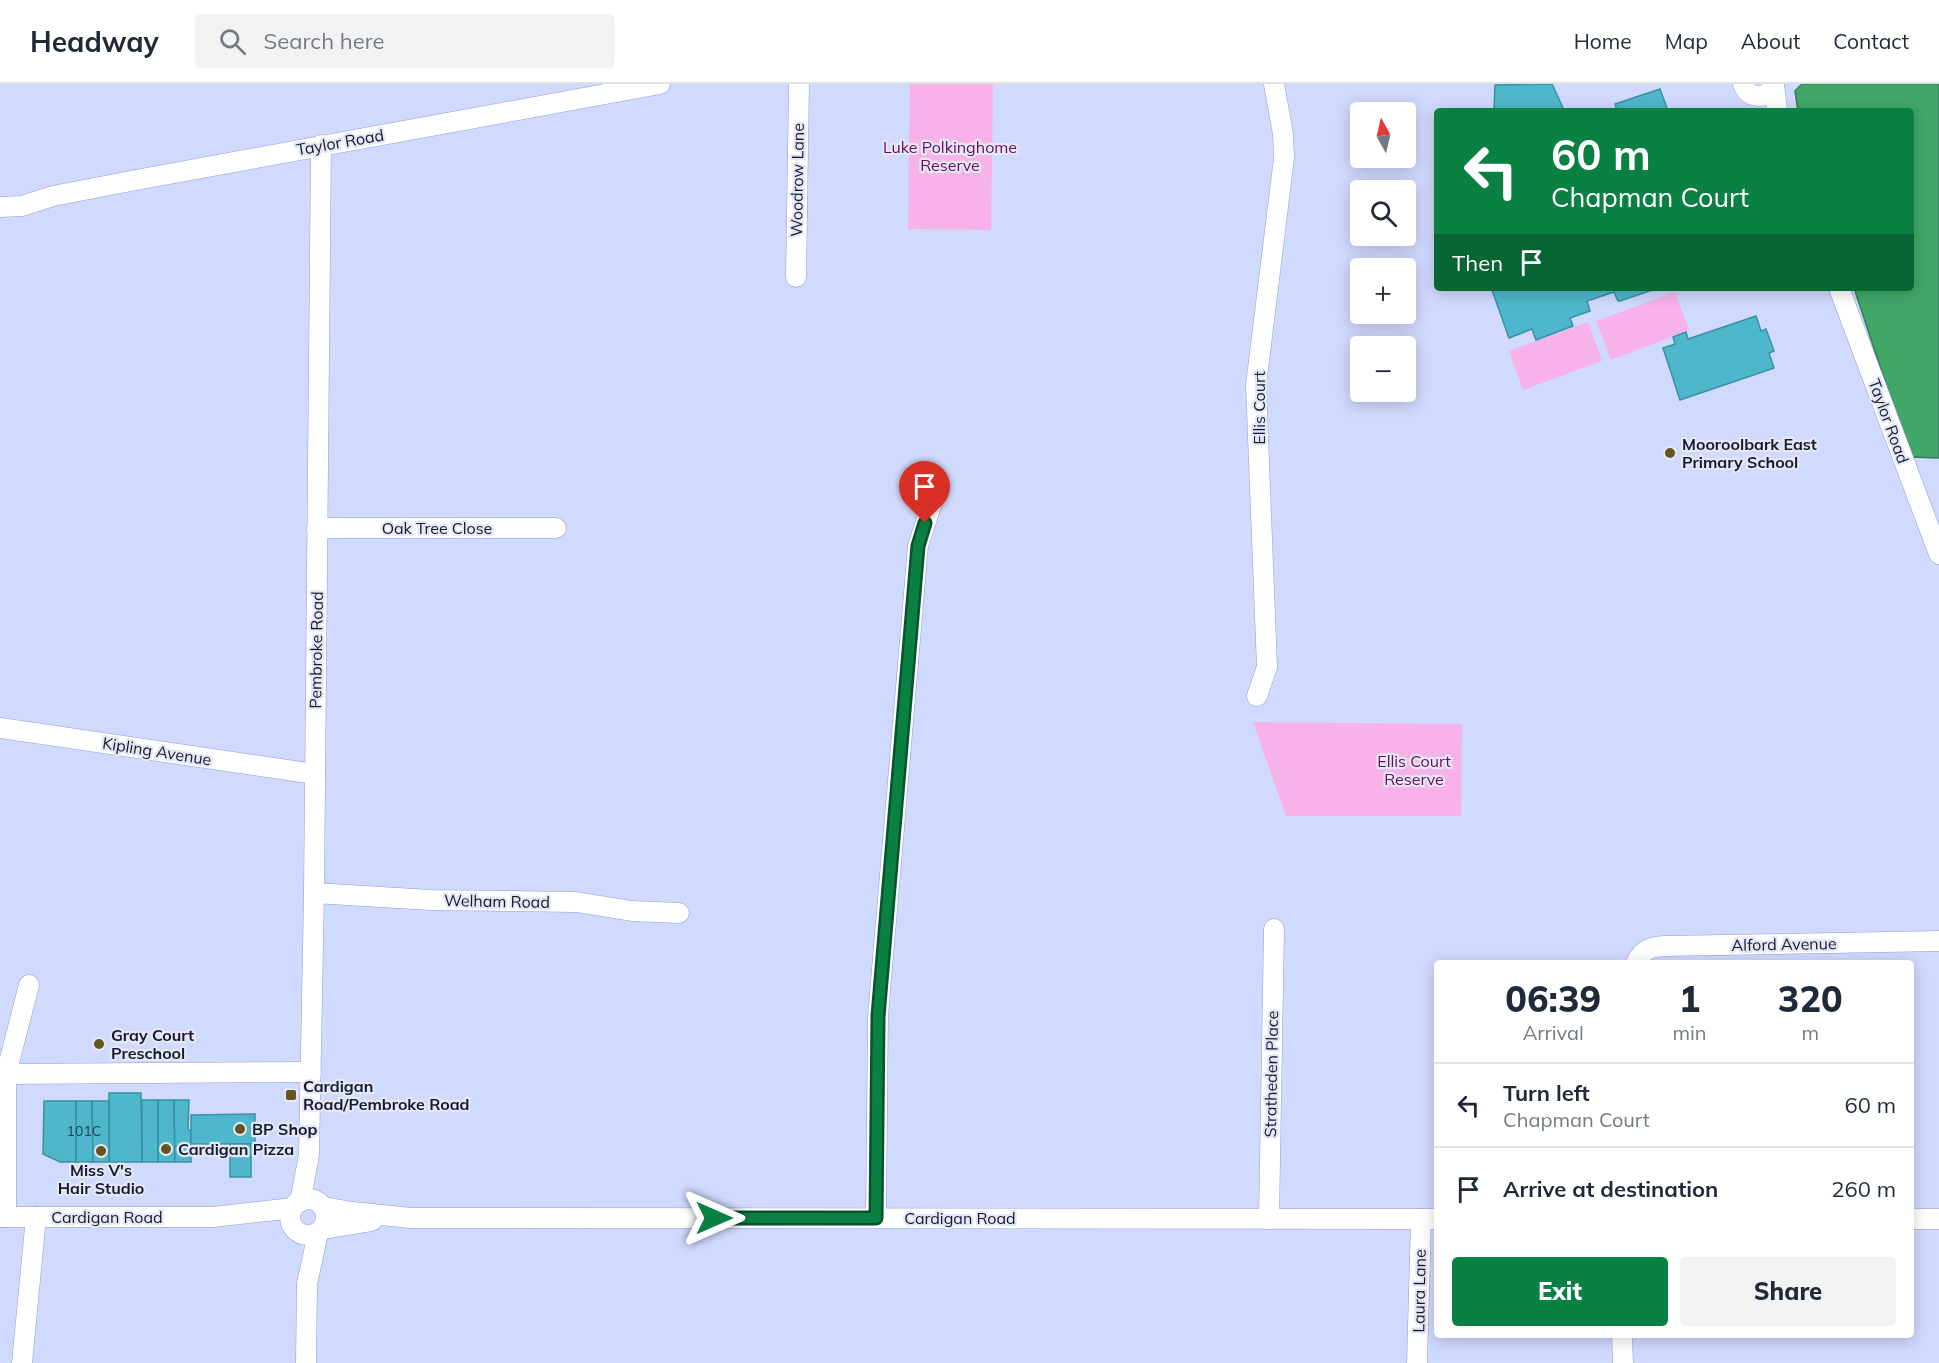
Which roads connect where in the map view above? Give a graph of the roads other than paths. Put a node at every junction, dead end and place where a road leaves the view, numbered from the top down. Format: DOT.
graph roads {
  1 [pos="660,84"];
  2 [pos="799,84"];
  3 [pos="1274,84"];
  4 [pos="1774,84"];
  5 [pos="1755,97"];
  6 [pos="1777,108"];
  7 [pos="321,145"];
  8 [pos="22,206"];
  9 [pos="0,207"];
  10 [pos="0,222"];
  11 [pos="796,277"];
  12 [pos="1840,291"];
  13 [pos="933,500"];
  14 [pos="317,528"];
  15 [pos="556,528"];
  16 [pos="1939,554"];
  17 [pos="1257,696"];
  18 [pos="0,728"];
  19 [pos="315,774"];
  20 [pos="314,893"];
  21 [pos="679,913"];
  22 [pos="1274,929"];
  23 [pos="1939,941"];
  24 [pos="1638,960"];
  25 [pos="29,985"];
  26 [pos="311,1072"];
  27 [pos="6,1074"];
  28 [pos="304,1213"];
  29 [pos="3,1217"];
  30 [pos="36,1217"];
  31 [pos="411,1218"];
  32 [pos="876,1218"];
  33 [pos="1269,1219"];
  34 [pos="1429,1219"];
  35 [pos="1914,1219"];
  36 [pos="1939,1219"];
  37 [pos="320,1231"];
  38 [pos="308,1284"];
  39 [pos="1622,1338"];
  40 [pos="22,1363"];
  41 [pos="306,1363"];
  42 [pos="1417,1363"];
  43 [pos="1623,1363"];
  1 -- 7 [label="street, Taylor Road"];
  2 -- 11 [label="street, Woodrow Lane"];
  3 -- 17 [label="street, Ellis Court"];
  4 -- 5 [label="street"];
  4 -- 6 [label="street"];
  7 -- 8 [label="street, Taylor Road"];
  7 -- 14 [label="street, Pembroke Road"];
  8 -- 9 [label="street, Taylor Road"];
  8 -- 10 [label="street, Taylor Road"];
  12 -- 16 [label="street, Taylor Road"];
  13 -- 32 [label="street"];
  14 -- 15 [label="street, Oak Tree Close"];
  14 -- 19 [label="street, Pembroke Road"];
  18 -- 19 [label="street, Kipling Avenue"];
  19 -- 20 [label="street, Pembroke Road"];
  20 -- 21 [label="street, Welham Road"];
  20 -- 26 [label="street, Pembroke Road"];
  22 -- 33 [label="street, Stratheden Place"];
  23 -- 24 [label="street, Alford Avenue"];
  25 -- 27 [label="street"];
  26 -- 27 [label="street"];
  26 -- 28 [label="street, Pembroke Road"];
  27 -- 29 [label="street"];
  28 -- 30 [label="street, Cardigan Road"];
  28 -- 31 [label="street, Cardigan Road"];
  28 -- 37 [label="street, Cardigan Road"];
  28 -- 37 [label="street, Pembroke Road"];
  28 -- 38 [label="street, Pembroke Road"];
  29 -- 30 [label="street, Cardigan Road"];
  30 -- 40 [label="street"];
  31 -- 32 [label="street, Cardigan Road"];
  31 -- 37 [label="street, Cardigan Road"];
  32 -- 33 [label="street, Cardigan Road"];
  33 -- 34 [label="street, Cardigan Road"];
  34 -- 42 [label="street, Laura Lane"];
  35 -- 36 [label="street"];
  37 -- 38 [label="street, Pembroke Road"];
  38 -- 41 [label="street, Pembroke Road"];
  39 -- 43 [label="street"];
}
